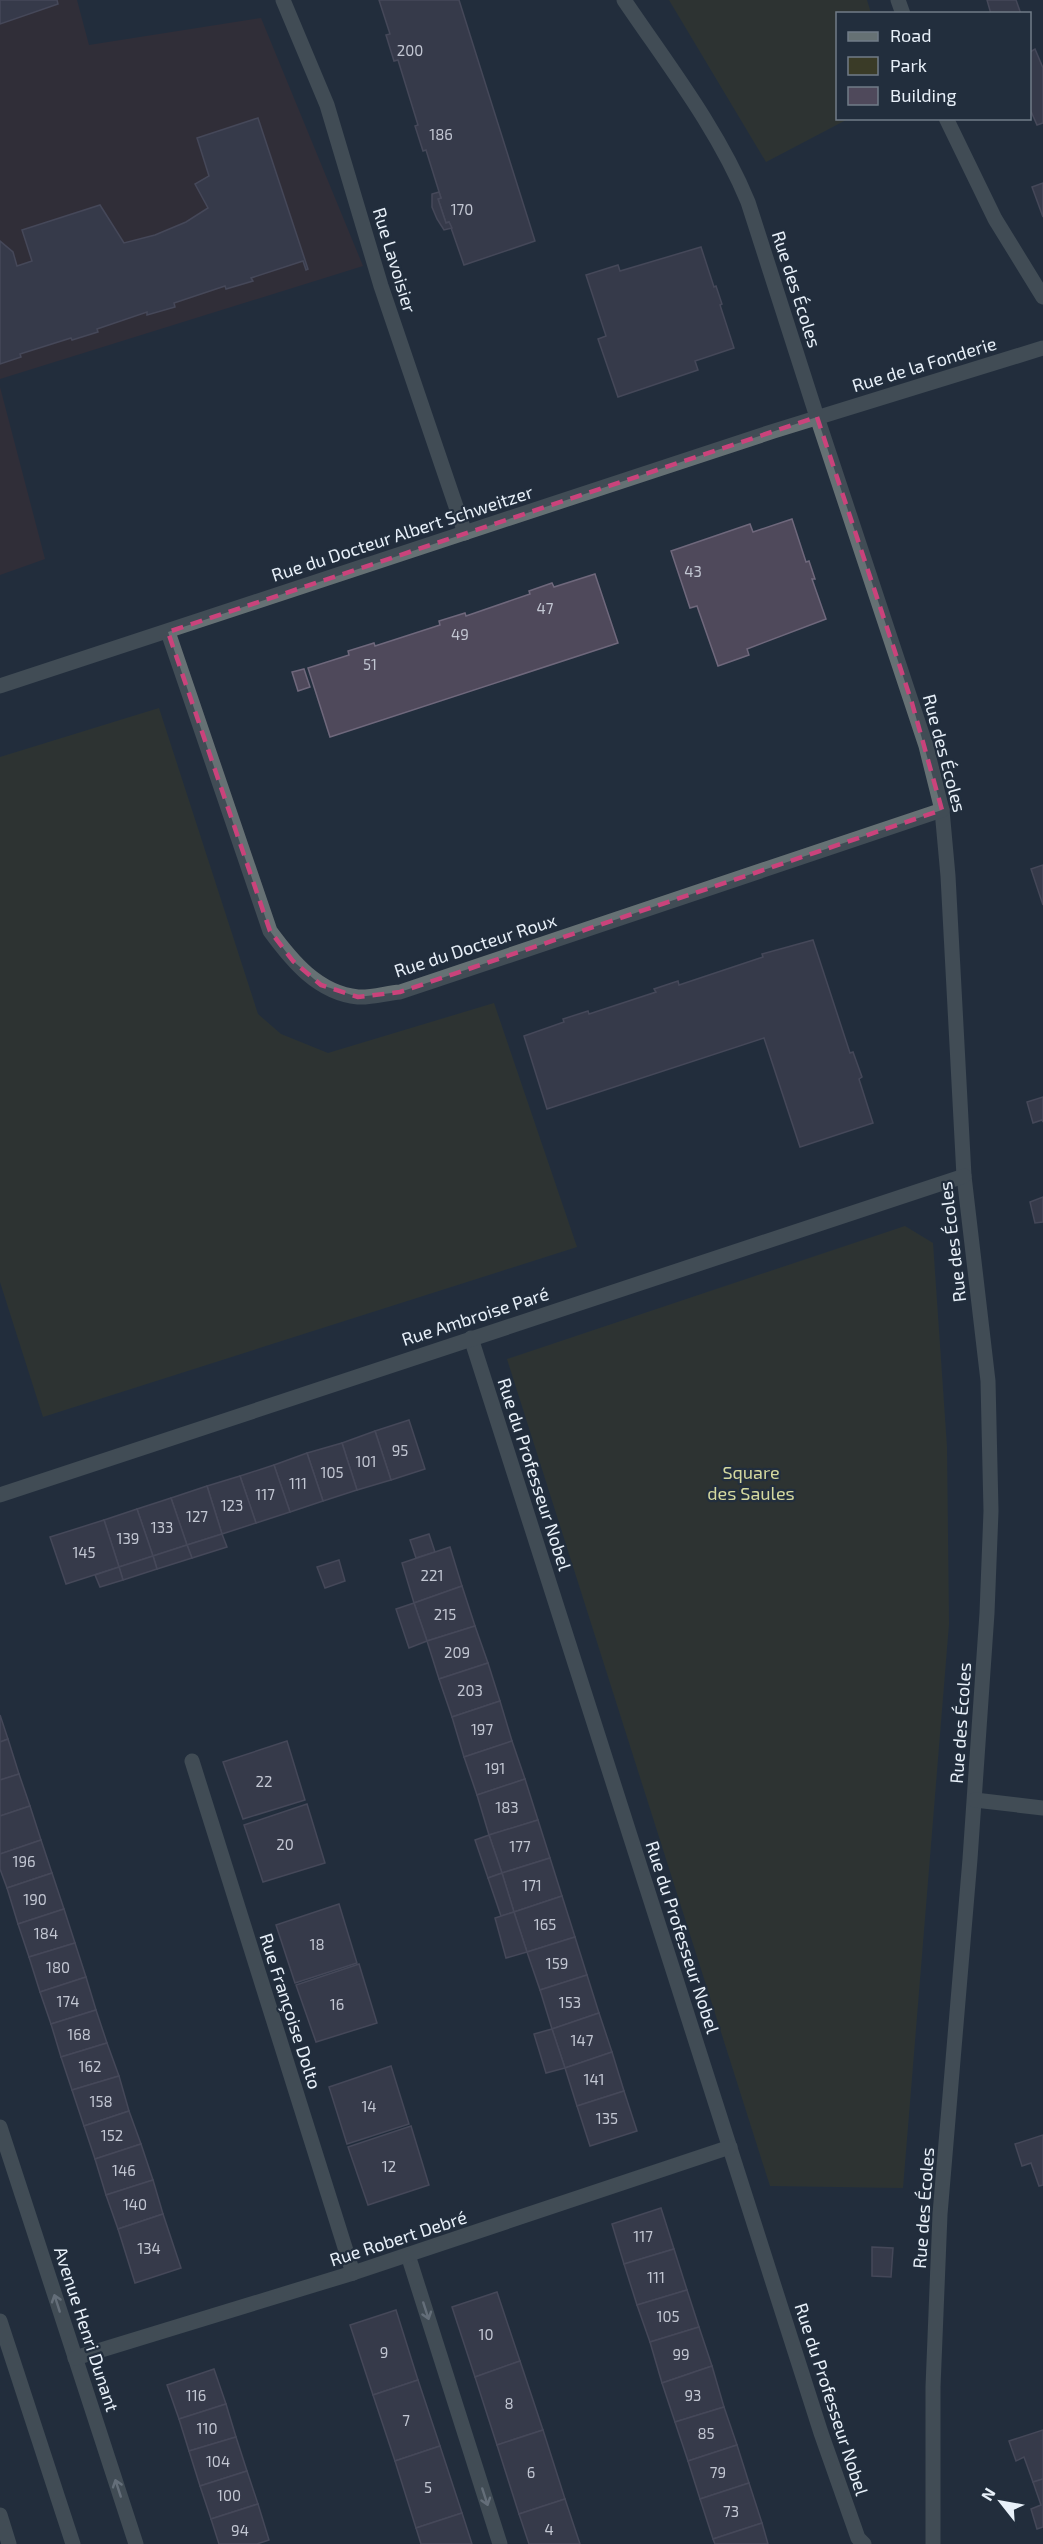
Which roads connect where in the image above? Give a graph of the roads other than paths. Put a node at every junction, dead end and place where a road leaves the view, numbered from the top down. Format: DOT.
graph roads {
  1 [pos="283,0"];
  2 [pos="624,0"];
  3 [pos="947,120"];
  4 [pos="1043,297"];
  5 [pos="1043,348"];
  6 [pos="817,417"];
  7 [pos="465,533"];
  8 [pos="168,632"];
  9 [pos="0,686"];
  10 [pos="942,810"];
  11 [pos="964,1176"];
  12 [pos="471,1338"];
  13 [pos="0,1495"];
  14 [pos="192,1761"];
  15 [pos="975,1800"];
  16 [pos="1043,1808"];
  17 [pos="0,2127"];
  18 [pos="730,2147"];
  19 [pos="408,2255"];
  20 [pos="353,2273"];
  21 [pos="0,2321"];
  22 [pos="75,2358"];
  23 [pos="0,2515"];
  24 [pos="9,2544"];
  25 [pos="73,2544"];
  26 [pos="136,2544"];
  27 [pos="500,2544"];
  28 [pos="864,2544"];
  29 [pos="933,2544"];
  1 -- 7 [label="street, Rue Lavoisier"];
  2 -- 6 [label="street, Rue des Écoles"];
  3 -- 4 [label="street"];
  5 -- 6 [label="street, Rue de la Fonderie"];
  6 -- 7 [label="street, Rue du Docteur Albert Schweitzer"];
  6 -- 10 [label="street, Rue des Écoles"];
  7 -- 8 [label="street, Rue du Docteur Albert Schweitzer"];
  8 -- 9 [label="street, Rue du Docteur Albert Schweitzer"];
  8 -- 10 [label="street, Rue du Docteur Roux"];
  10 -- 11 [label="street, Rue des Écoles"];
  11 -- 12 [label="street, Rue Ambroise Paré"];
  11 -- 15 [label="street, Rue des Écoles"];
  12 -- 13 [label="street, Rue Ambroise Paré"];
  12 -- 18 [label="street, Rue du Professeur Nobel"];
  14 -- 20 [label="street, Rue Françoise Dolto"];
  15 -- 16 [label="street"];
  15 -- 29 [label="street, Rue des Écoles"];
  22 -- 17 [label="street, Avenue Henri Dunant, one-way"];
  18 -- 19 [label="street, Rue Robert Debré"];
  18 -- 28 [label="street, Rue du Professeur Nobel"];
  19 -- 20 [label="street, Rue Robert Debré"];
  19 -- 27 [label="street, one-way"];
  20 -- 22 [label="street, Rue Robert Debré"];
  21 -- 25 [label="street"];
  26 -- 22 [label="street, Avenue Henri Dunant, one-way"];
  23 -- 24 [label="street"];
}
